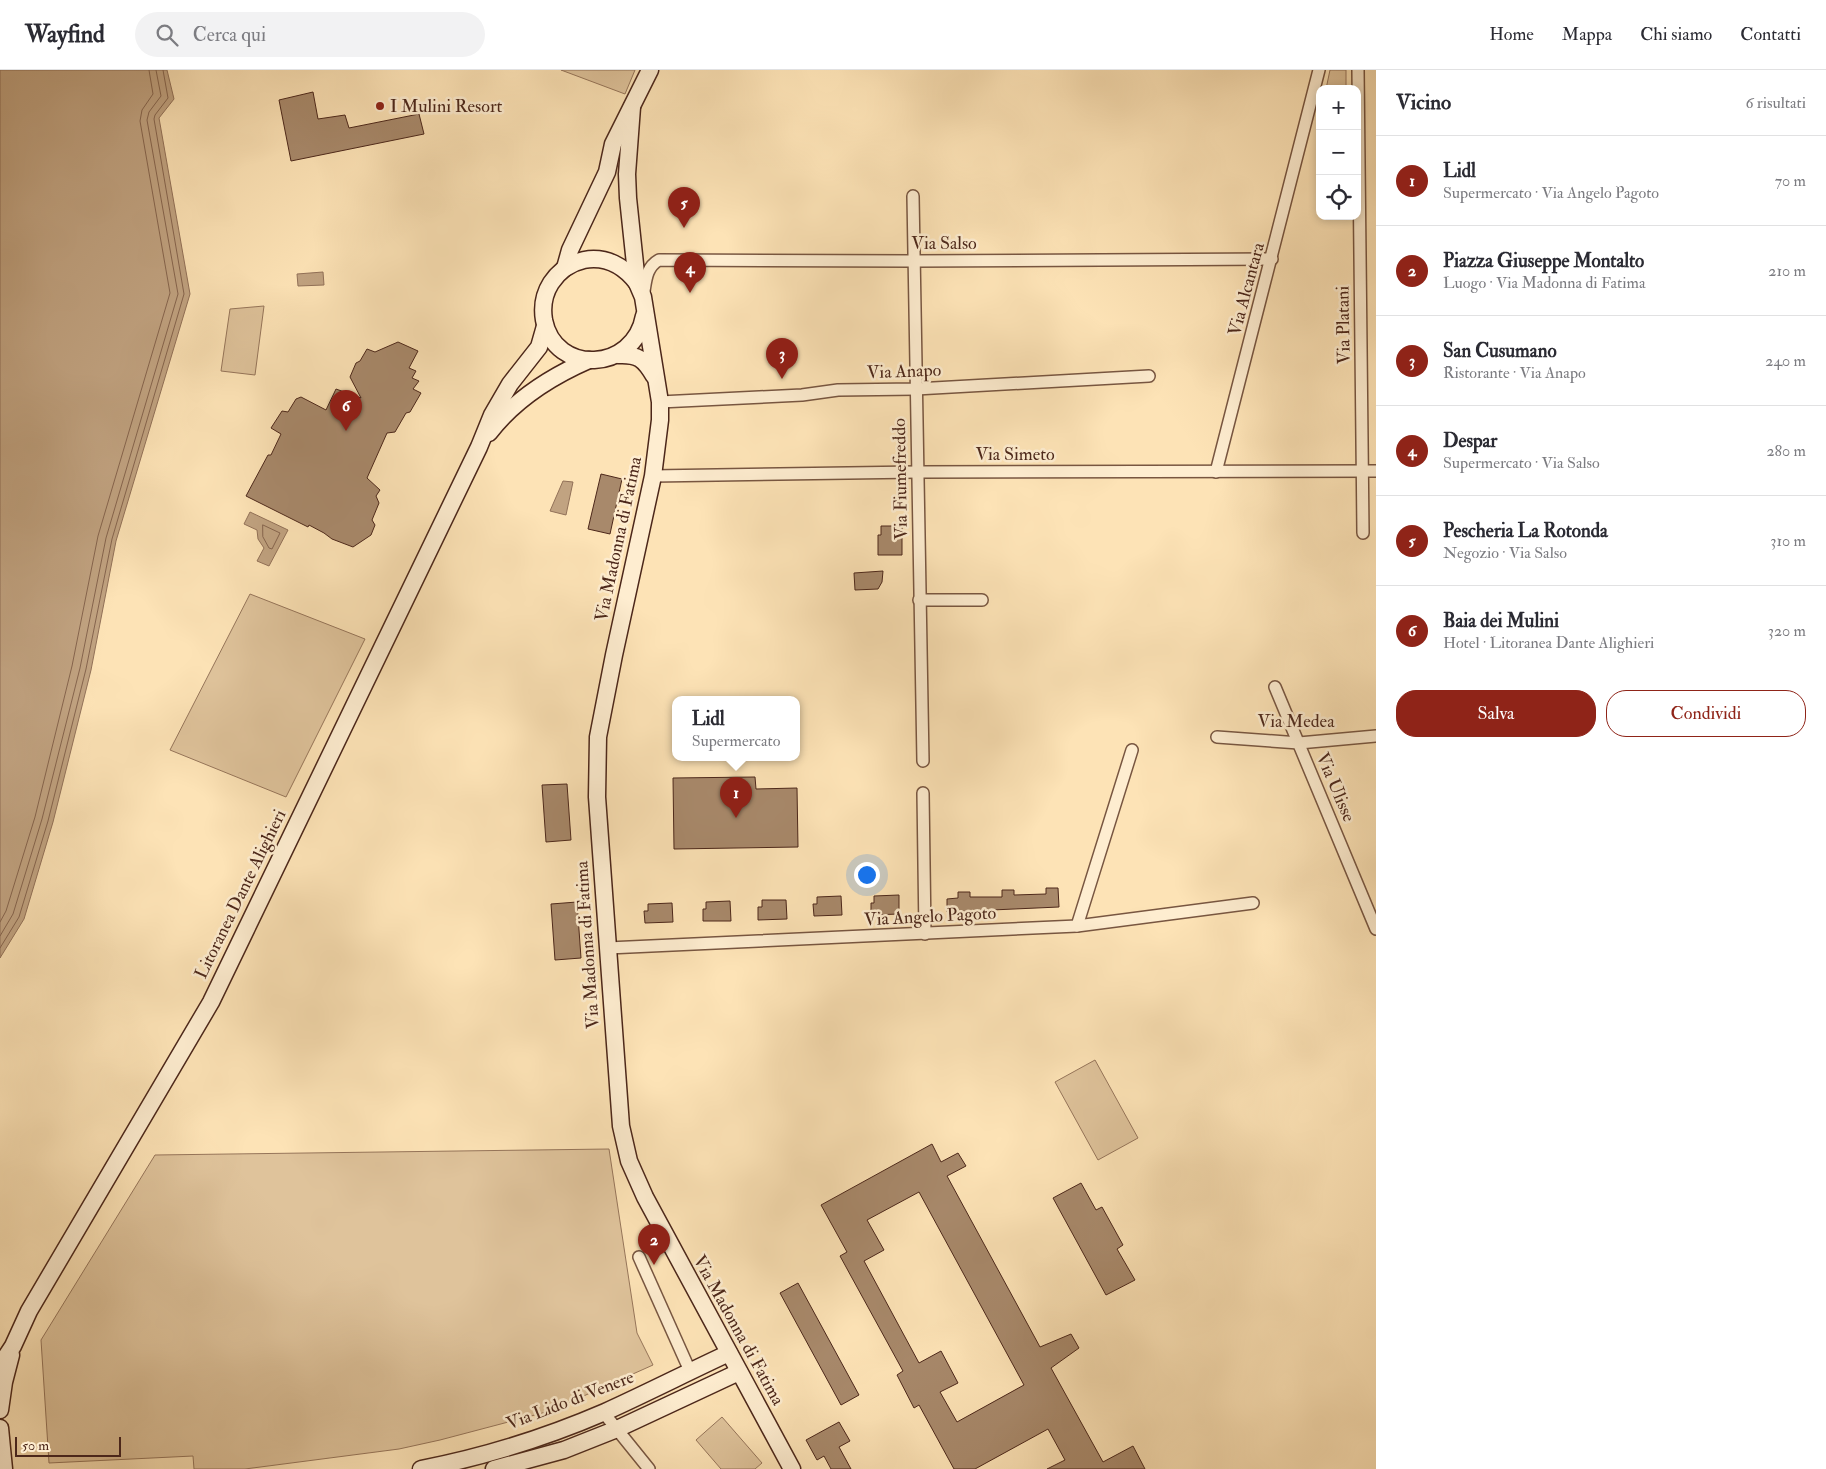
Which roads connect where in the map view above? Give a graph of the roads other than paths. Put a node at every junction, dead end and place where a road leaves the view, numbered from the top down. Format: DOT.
graph roads {
  1 [pos="650,70"];
  2 [pos="1319,70"];
  3 [pos="1358,70"];
  4 [pos="632,107"];
  5 [pos="912,196"];
  6 [pos="1272,259"];
  7 [pos="914,261"];
  8 [pos="565,268"];
  9 [pos="642,297"];
  10 [pos="545,326"];
  11 [pos="618,354"];
  12 [pos="589,360"];
  13 [pos="1149,376"];
  14 [pos="657,382"];
  15 [pos="916,389"];
  16 [pos="660,402"];
  17 [pos="479,447"];
  18 [pos="1362,471"];
  19 [pos="1376,471"];
  20 [pos="917,472"];
  21 [pos="1216,472"];
  22 [pos="654,476"];
  23 [pos="1363,533"];
  24 [pos="919,600"];
  25 [pos="982,600"];
  26 [pos="1275,687"];
  27 [pos="1376,736"];
  28 [pos="1217,737"];
  29 [pos="1299,743"];
  30 [pos="1132,750"];
  31 [pos="923,761"];
  32 [pos="923,794"];
  33 [pos="1253,903"];
  34 [pos="1077,926"];
  35 [pos="1376,929"];
  36 [pos="925,934"];
  37 [pos="608,948"];
  38 [pos="639,1257"];
  39 [pos="13,1346"];
  40 [pos="729,1353"];
  41 [pos="0,1366"];
  42 [pos="690,1371"];
  43 [pos="739,1372"];
  44 [pos="0,1410"];
  45 [pos="603,1412"];
  46 [pos="0,1428"];
  47 [pos="617,1429"];
  48 [pos="3,1465"];
  49 [pos="421,1469"];
  50 [pos="494,1469"];
  51 [pos="649,1469"];
  52 [pos="792,1469"];
  1 -- 4 [label="main road"];
  2 -- 6 [label="street, Via Alcantara"];
  3 -- 18 [label="street, Via Platani"];
  4 -- 8 [label="main road"];
  4 -- 9 [label="main road, Via Madonna di Fatima"];
  5 -- 7 [label="street, Via Fiumefreddo"];
  6 -- 7 [label="street, Via Salso"];
  6 -- 21 [label="street, Via Alcantara"];
  7 -- 9 [label="street, Via Salso"];
  7 -- 15 [label="street, Via Fiumefreddo"];
  8 -- 9 [label="main road"];
  8 -- 10 [label="main road"];
  9 -- 11 [label="main road"];
  9 -- 14 [label="main road, Via Madonna di Fatima"];
  10 -- 12 [label="main road"];
  10 -- 17 [label="main road"];
  11 -- 12 [label="main road"];
  11 -- 14 [label="main road"];
  12 -- 17 [label="main road"];
  13 -- 15 [label="street, Via Anapo"];
  14 -- 16 [label="main road, Via Madonna di Fatima"];
  15 -- 16 [label="street, Via Anapo"];
  15 -- 20 [label="street, Via Fiumefreddo"];
  16 -- 22 [label="main road, Via Madonna di Fatima"];
  17 -- 39 [label="main road, Litoranea Dante Alighieri"];
  18 -- 19 [label="street, Via Simeto"];
  18 -- 21 [label="street, Via Simeto"];
  18 -- 23 [label="street, Via Platani"];
  20 -- 21 [label="street, Via Simeto"];
  20 -- 22 [label="street, Via Simeto"];
  20 -- 24 [label="street, Via Fiumefreddo"];
  22 -- 37 [label="main road, Via Madonna di Fatima"];
  24 -- 25 [label="street"];
  24 -- 31 [label="street, Via Fiumefreddo"];
  26 -- 29 [label="street, Via Ulisse"];
  27 -- 29 [label="street, Via Medea"];
  28 -- 29 [label="street, Via Medea"];
  29 -- 35 [label="street, Via Ulisse"];
  30 -- 34 [label="street"];
  32 -- 36 [label="street"];
  33 -- 34 [label="street, Via Angelo Pagoto"];
  34 -- 36 [label="street, Via Angelo Pagoto"];
  36 -- 37 [label="street, Via Angelo Pagoto"];
  37 -- 40 [label="main road, Via Madonna di Fatima"];
  38 -- 42 [label="street"];
  39 -- 41 [label="main road"];
  39 -- 44 [label="main road"];
  40 -- 42 [label="main road, Via Lido di Venere"];
  40 -- 43 [label="main road, Via Madonna di Fatima"];
  42 -- 45 [label="main road, Via Lido di Venere"];
  43 -- 47 [label="main road"];
  43 -- 52 [label="main road, Via Madonna di Fatima"];
  45 -- 47 [label="street"];
  45 -- 49 [label="main road, Via Lido di Venere"];
  46 -- 48 [label="main road"];
  47 -- 50 [label="main road"];
  47 -- 51 [label="street"];
}
